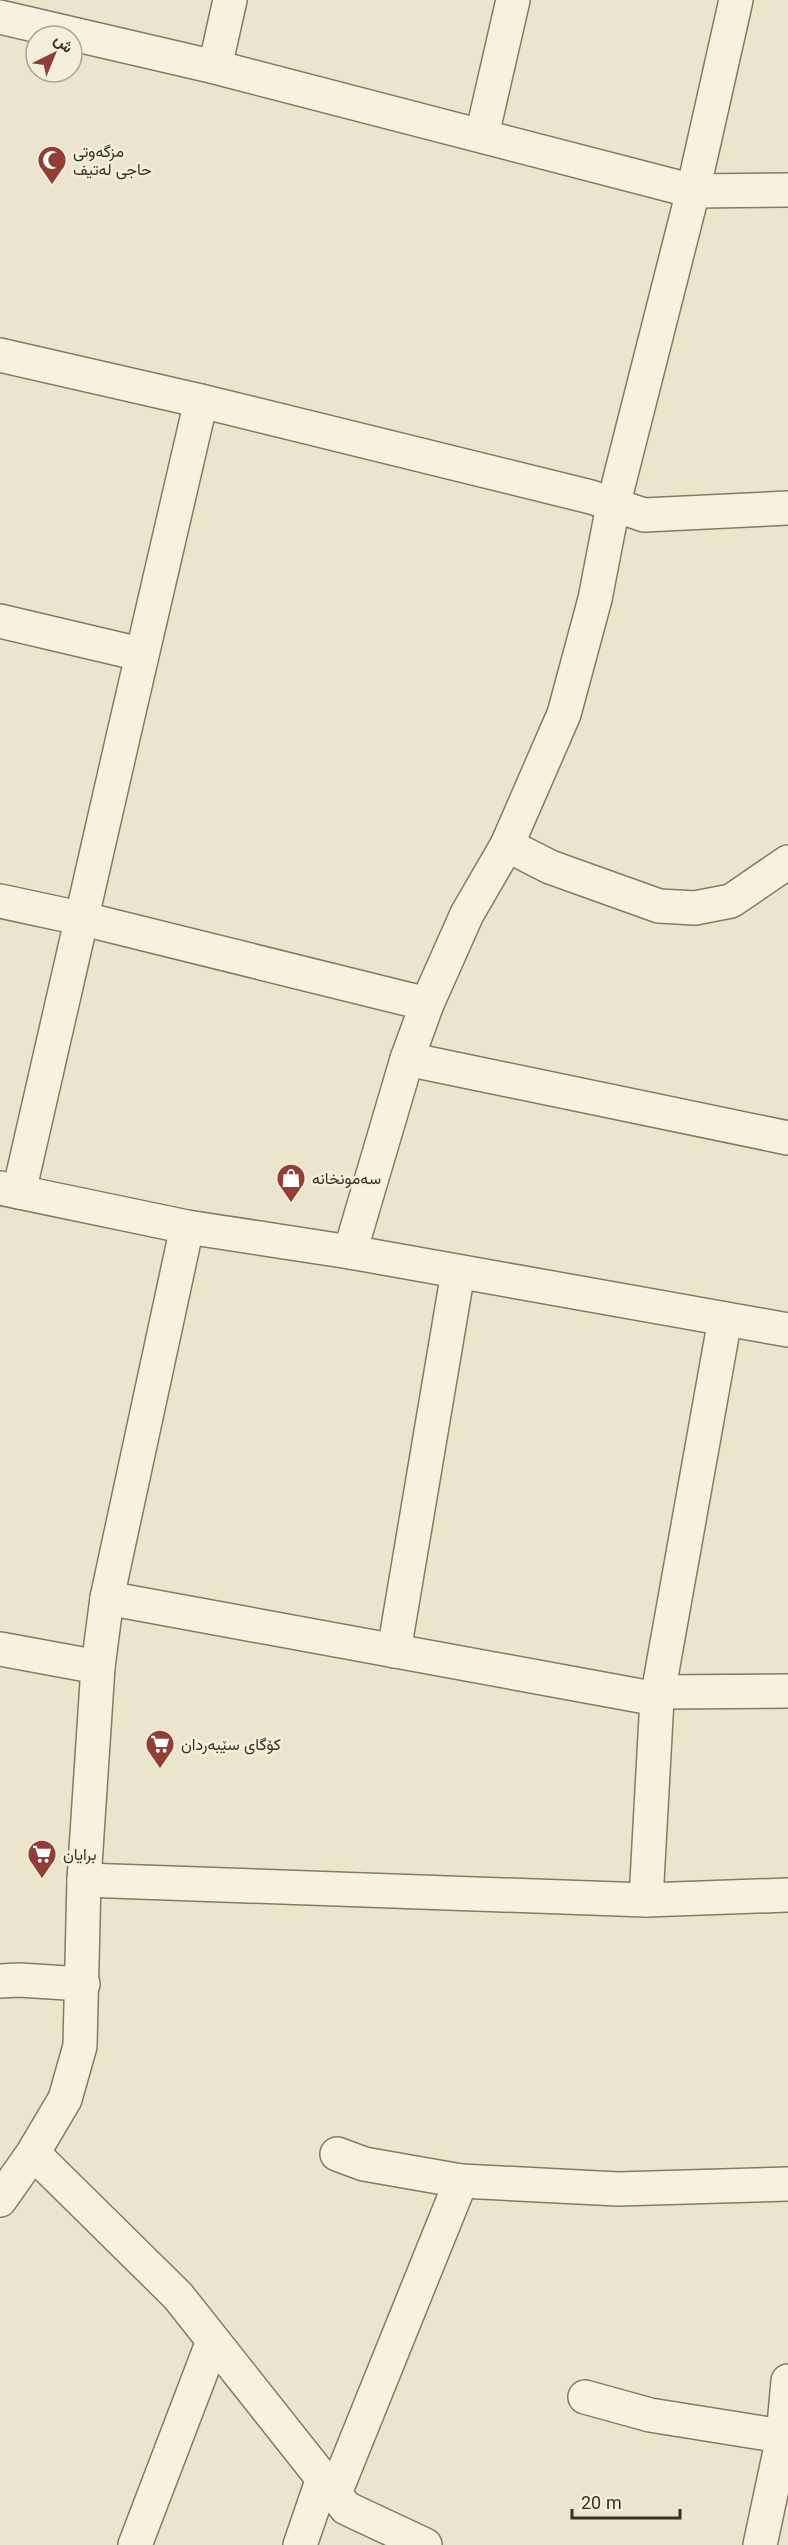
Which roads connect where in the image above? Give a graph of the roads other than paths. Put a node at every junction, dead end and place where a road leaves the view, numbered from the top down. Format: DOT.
graph roads {
  1 [pos="230,0"];
  2 [pos="513,0"];
  3 [pos="736,0"];
  4 [pos="0,17"];
  5 [pos="215,67"];
  6 [pos="482,135"];
  7 [pos="788,190"];
  8 [pos="693,191"];
  9 [pos="0,355"];
  10 [pos="201,401"];
  11 [pos="613,506"];
  12 [pos="788,508"];
  13 [pos="0,621"];
  14 [pos="140,654"];
  15 [pos="507,845"];
  16 [pos="788,862"];
  17 [pos="0,901"];
  18 [pos="84,919"];
  19 [pos="427,1004"];
  20 [pos="407,1059"];
  21 [pos="788,1138"];
  22 [pos="9,1190"];
  23 [pos="187,1227"];
  24 [pos="350,1252"];
  25 [pos="458,1272"];
  26 [pos="725,1319"];
  27 [pos="788,1330"];
  28 [pos="107,1598"];
  29 [pos="0,1649"];
  30 [pos="394,1651"];
  31 [pos="98,1667"];
  32 [pos="788,1691"];
  33 [pos="658,1696"];
  34 [pos="84,1880"];
  35 [pos="788,1895"];
  36 [pos="646,1900"];
  37 [pos="0,1981"];
  38 [pos="83,1984"];
  39 [pos="33,2153"];
  40 [pos="337,2154"];
  41 [pos="461,2181"];
  42 [pos="788,2184"];
  43 [pos="2,2193"];
  44 [pos="213,2340"];
  45 [pos="788,2381"];
  46 [pos="585,2397"];
  47 [pos="786,2437"];
  48 [pos="329,2486"];
  49 [pos="135,2545"];
  50 [pos="300,2545"];
  51 [pos="425,2545"];
  52 [pos="760,2545"];
  1 -- 5 [label="street"];
  2 -- 6 [label="street"];
  3 -- 8 [label="street"];
  4 -- 5 [label="street"];
  5 -- 6 [label="street"];
  6 -- 8 [label="street"];
  7 -- 8 [label="street"];
  8 -- 11 [label="street"];
  9 -- 10 [label="street"];
  10 -- 11 [label="street"];
  10 -- 14 [label="street"];
  11 -- 12 [label="street"];
  11 -- 15 [label="street"];
  13 -- 14 [label="street"];
  14 -- 18 [label="street"];
  15 -- 16 [label="street"];
  15 -- 19 [label="street"];
  17 -- 18 [label="street"];
  18 -- 19 [label="street"];
  18 -- 22 [label="street"];
  19 -- 20 [label="street"];
  20 -- 21 [label="street"];
  20 -- 24 [label="street"];
  22 -- 23 [label="street"];
  23 -- 24 [label="street"];
  23 -- 28 [label="street"];
  24 -- 25 [label="street"];
  25 -- 26 [label="street"];
  25 -- 30 [label="street"];
  26 -- 27 [label="street"];
  26 -- 33 [label="street"];
  28 -- 30 [label="street"];
  28 -- 31 [label="street"];
  29 -- 31 [label="street"];
  30 -- 33 [label="street"];
  31 -- 34 [label="street"];
  32 -- 33 [label="street"];
  33 -- 36 [label="street"];
  34 -- 36 [label="street"];
  34 -- 38 [label="street"];
  35 -- 36 [label="street"];
  37 -- 38 [label="street"];
  38 -- 39 [label="street"];
  39 -- 43 [label="street"];
  39 -- 44 [label="street"];
  40 -- 41 [label="street"];
  41 -- 42 [label="street"];
  41 -- 48 [label="street"];
  44 -- 48 [label="street"];
  44 -- 49 [label="street"];
  45 -- 47 [label="street"];
  46 -- 47 [label="street"];
  47 -- 52 [label="street"];
  48 -- 50 [label="street"];
  48 -- 51 [label="street"];
}
